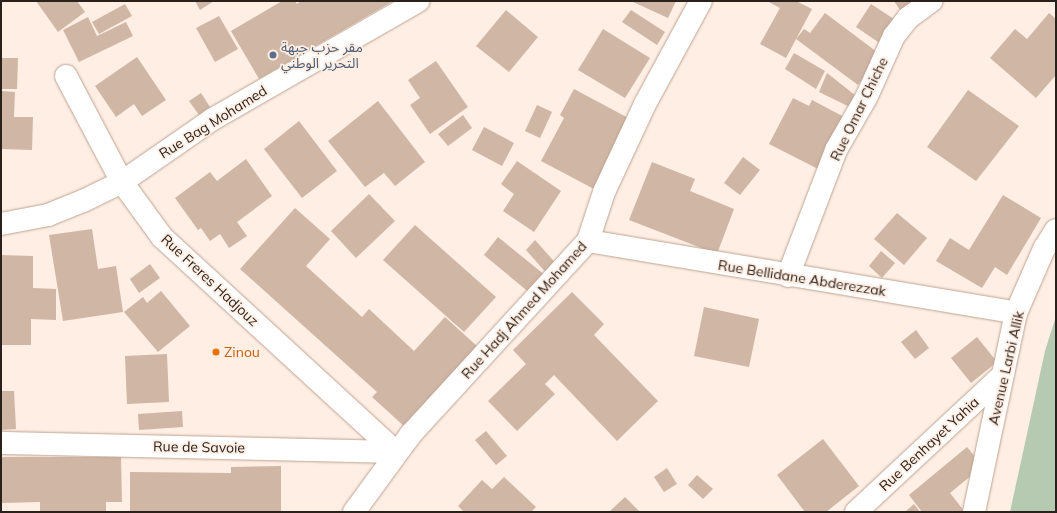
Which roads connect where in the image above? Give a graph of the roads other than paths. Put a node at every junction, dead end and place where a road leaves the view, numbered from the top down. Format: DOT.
graph roads {
  1 [pos="418,1"];
  2 [pos="702,1"];
  3 [pos="931,1"];
  4 [pos="66,76"];
  5 [pos="122,182"];
  6 [pos="1,224"];
  7 [pos="1056,230"];
  8 [pos="588,241"];
  9 [pos="788,276"];
  10 [pos="1016,313"];
  11 [pos="1002,376"];
  12 [pos="1,443"];
  13 [pos="396,452"];
  14 [pos="354,512"];
  15 [pos="856,512"];
  16 [pos="974,512"];
  1 -- 5 [label="street, Rue Bag Mohamed"];
  2 -- 8 [label="street, Rue Hadj Ahmed Mohamed"];
  3 -- 9 [label="street, Rue Omar Chiche"];
  4 -- 5 [label="street, Rue Freres Hadjouz"];
  5 -- 6 [label="street, Rue Bag Mohamed"];
  5 -- 13 [label="street, Rue Freres Hadjouz"];
  7 -- 10 [label="street, Avenue Larbi Allik"];
  8 -- 9 [label="street, Rue Bellidane Abderezzak"];
  8 -- 13 [label="street, Rue Hadj Ahmed Mohamed"];
  9 -- 10 [label="street, Rue Bellidane Abderezzak"];
  10 -- 11 [label="street, Avenue Larbi Allik"];
  11 -- 15 [label="street, Rue Benhayet Yahia"];
  11 -- 16 [label="street, Avenue Larbi Allik"];
  12 -- 13 [label="street, Rue de Savoie"];
  13 -- 14 [label="street, Rue Hadj Ahmed Mohamed"];
}
